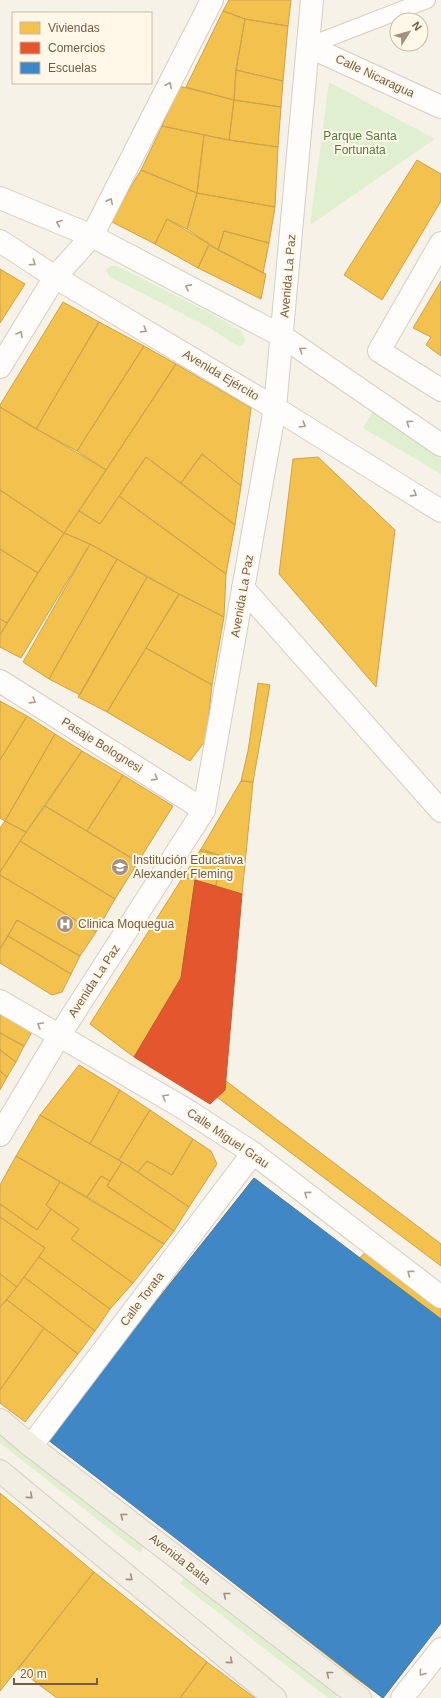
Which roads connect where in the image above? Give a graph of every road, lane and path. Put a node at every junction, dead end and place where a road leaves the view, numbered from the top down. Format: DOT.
graph roads {
  1 [pos="212,0"];
  2 [pos="312,0"];
  3 [pos="427,0"];
  4 [pos="308,46"];
  5 [pos="441,106"];
  6 [pos="0,198"];
  7 [pos="92,236"];
  8 [pos="0,241"];
  9 [pos="441,243"];
  10 [pos="55,277"];
  11 [pos="282,336"];
  12 [pos="0,367"];
  13 [pos="441,390"];
  14 [pos="276,408"];
  15 [pos="441,445"];
  16 [pos="441,511"];
  17 [pos="243,588"];
  18 [pos="0,680"];
  19 [pos="204,810"];
  20 [pos="441,811"];
  21 [pos="0,1001"];
  22 [pos="59,1036"];
  23 [pos="0,1135"];
  24 [pos="252,1153"];
  25 [pos="441,1297"];
  26 [pos="0,1420"];
  27 [pos="31,1446"];
  28 [pos="0,1471"];
  29 [pos="441,1649"];
  30 [pos="275,1698"];
  31 [pos="360,1698"];
  32 [pos="402,1698"];
  7 -- 1 [label="street, one-way"];
  2 -- 4 [label="street, Avenida La Paz"];
  3 -- 4 [label="lane"];
  4 -- 5 [label="street, Calle Nicaragua"];
  4 -- 11 [label="street, Avenida La Paz"];
  7 -- 6 [label="street, one-way"];
  7 -- 10 [label="street"];
  11 -- 7 [label="street, one-way"];
  8 -- 10 [label="street, Avenida Ejército, one-way"];
  9 -- 13 [label="street"];
  12 -- 10 [label="street, one-way"];
  10 -- 14 [label="street, Avenida Ejército, one-way"];
  11 -- 14 [label="street, Avenida La Paz"];
  15 -- 11 [label="street, one-way"];
  14 -- 16 [label="street, Avenida Ejército, one-way"];
  14 -- 17 [label="street, Avenida La Paz"];
  17 -- 19 [label="street, Avenida La Paz"];
  17 -- 20 [label="street"];
  18 -- 19 [label="street, Pasaje Bolognesi, one-way"];
  19 -- 22 [label="street, Avenida La Paz"];
  22 -- 21 [label="street, Calle Miguel Grau, one-way"];
  22 -- 23 [label="street, Avenida La Paz"];
  24 -- 22 [label="street, Calle Miguel Grau, one-way"];
  25 -- 24 [label="street, Calle Miguel Grau, one-way"];
  24 -- 27 [label="street, Calle Torata"];
  26 -- 27 [label="main road, Avenida Balta"];
  31 -- 27 [label="main road, Avenida Balta, one-way"];
  28 -- 30 [label="main road, one-way"];
  29 -- 32 [label="street, one-way"];
}
